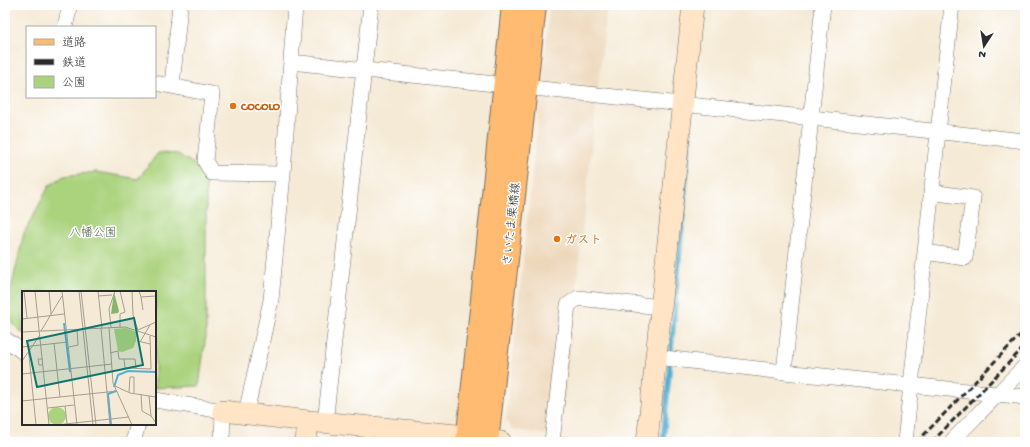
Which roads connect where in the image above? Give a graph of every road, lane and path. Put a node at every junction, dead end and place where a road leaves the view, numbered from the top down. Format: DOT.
graph roads {
  1 [pos="70,5"];
  2 [pos="180,5"];
  3 [pos="295,5"];
  4 [pos="371,5"];
  5 [pos="513,5"];
  6 [pos="535,5"];
  7 [pos="693,5"];
  8 [pos="823,5"];
  9 [pos="952,5"];
  10 [pos="65,26"];
  11 [pos="291,62"];
  12 [pos="364,71"];
  13 [pos="156,82"];
  14 [pos="172,86"];
  15 [pos="516,87"];
  16 [pos="682,104"];
  17 [pos="811,118"];
  18 [pos="938,132"];
  19 [pos="1025,141"];
  20 [pos="283,174"];
  21 [pos="931,192"];
  22 [pos="925,252"];
  23 [pos="661,307"];
  24 [pos="5,339"];
  25 [pos="22,351"];
  26 [pos="656,357"];
  27 [pos="1025,366"];
  28 [pos="784,372"];
  29 [pos="911,385"];
  30 [pos="998,394"];
  31 [pos="1025,397"];
  32 [pos="156,400"];
  33 [pos="223,411"];
  34 [pos="246,413"];
  35 [pos="317,422"];
  36 [pos="138,425"];
  37 [pos="482,440"];
  38 [pos="133,442"];
  39 [pos="222,442"];
  40 [pos="306,442"];
  41 [pos="552,442"];
  42 [pos="647,442"];
  43 [pos="905,442"];
  44 [pos="951,442"];
  1 -- 10 [label="street"];
  2 -- 14 [label="street"];
  3 -- 11 [label="street"];
  4 -- 12 [label="street"];
  5 -- 15 [label="main road, さいたま栗橋線"];
  6 -- 15 [label="main road, さいたま栗橋線"];
  7 -- 16 [label="street"];
  8 -- 17 [label="street"];
  9 -- 18 [label="street"];
  11 -- 12 [label="street"];
  11 -- 20 [label="street"];
  12 -- 15 [label="street"];
  12 -- 35 [label="street"];
  13 -- 14 [label="street"];
  14 -- 20 [label="street"];
  15 -- 16 [label="street"];
  15 -- 37 [label="main road, さいたま栗橋線"];
  16 -- 17 [label="street"];
  16 -- 23 [label="street"];
  17 -- 18 [label="street"];
  17 -- 28 [label="street"];
  18 -- 19 [label="street"];
  18 -- 21 [label="street"];
  20 -- 34 [label="street"];
  21 -- 22 [label="street"];
  21 -- 22 [label="street"];
  22 -- 29 [label="street"];
  23 -- 26 [label="street"];
  23 -- 41 [label="street"];
  24 -- 25 [label="street"];
  26 -- 28 [label="street"];
  26 -- 42 [label="street"];
  27 -- 30 [label="street"];
  28 -- 29 [label="street"];
  29 -- 30 [label="street"];
  29 -- 43 [label="street"];
  30 -- 31 [label="street"];
  30 -- 44 [label="street"];
  32 -- 33 [label="street"];
  33 -- 34 [label="street"];
  33 -- 39 [label="street"];
  34 -- 35 [label="street"];
  35 -- 37 [label="street"];
  35 -- 40 [label="street"];
  36 -- 38 [label="street"];
}
